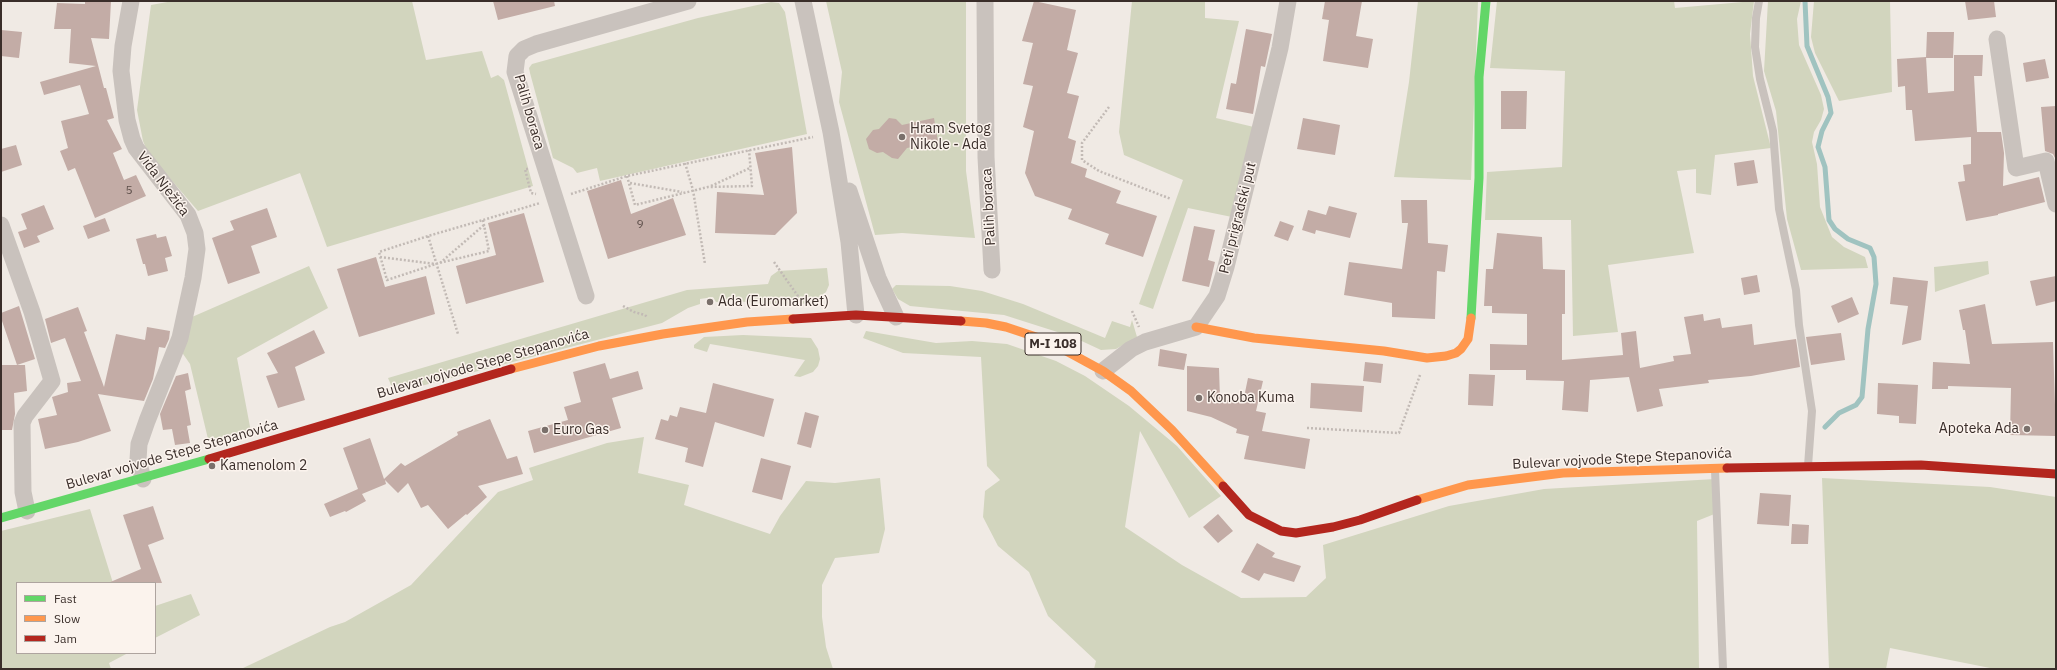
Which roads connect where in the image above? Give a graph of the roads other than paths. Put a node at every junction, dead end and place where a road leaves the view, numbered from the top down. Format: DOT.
graph roads {
  1 [pos="131,1"];
  2 [pos="688,1"];
  3 [pos="803,1"];
  4 [pos="985,1"];
  5 [pos="1288,1"];
  6 [pos="1486,1"];
  7 [pos="1759,1"];
  8 [pos="1997,39"];
  9 [pos="831,132"];
  10 [pos="2051,160"];
  11 [pos="2056,204"];
  12 [pos="1,225"];
  13 [pos="992,270"];
  14 [pos="586,296"];
  15 [pos="856,315"];
  16 [pos="896,317"];
  17 [pos="1196,327"];
  18 [pos="1103,371"];
  19 [pos="1808,466"];
  20 [pos="1715,468"];
  21 [pos="2056,474"];
  22 [pos="143,479"];
  23 [pos="27,511"];
  24 [pos="1,518"];
  25 [pos="1723,669"];
  1 -- 22 [label="street, Vida Nježića"];
  2 -- 14 [label="street, Palih boraca"];
  3 -- 9 [label="street"];
  4 -- 13 [label="street, Palih boraca"];
  5 -- 17 [label="street, Peti prigradski put"];
  6 -- 17 [label="main road"];
  7 -- 19 [label="lane"];
  8 -- 10 [label="street"];
  9 -- 15 [label="street"];
  9 -- 16 [label="street"];
  10 -- 11 [label="street"];
  12 -- 23 [label="street"];
  15 -- 16 [label="main road, Bulevar vojvode Stepe Stepanovića / M-I 108"];
  15 -- 22 [label="main road, Bulevar vojvode Stepe Stepanovića / M-I 108"];
  16 -- 18 [label="main road, Bulevar vojvode Stepe Stepanovića / M-I 108"];
  17 -- 18 [label="street"];
  18 -- 20 [label="main road, Bulevar vojvode Stepe Stepanovića / M-I 108"];
  19 -- 20 [label="main road, Bulevar vojvode Stepe Stepanovića / M-I 108"];
  19 -- 21 [label="main road, Bulevar vojvode Stepe Stepanovića / M-I 108"];
  20 -- 25 [label="lane"];
  22 -- 23 [label="main road, Bulevar vojvode Stepe Stepanovića / M-I 108"];
  23 -- 24 [label="main road, Bulevar vojvode Stepe Stepanovića / M-I 108"];
}
